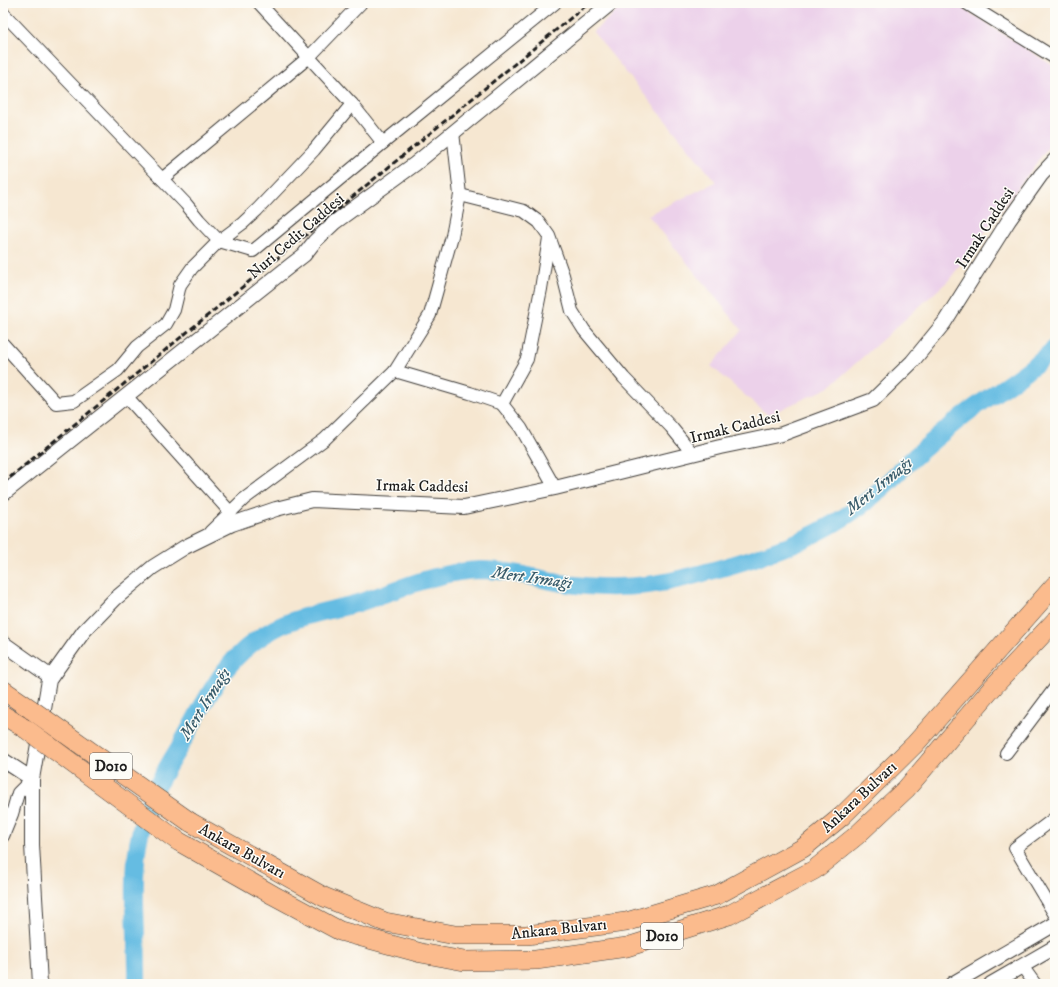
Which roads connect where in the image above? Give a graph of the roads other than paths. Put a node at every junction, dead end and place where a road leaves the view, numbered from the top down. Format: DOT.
graph roads {
  1 [pos="259,3"];
  2 [pos="361,3"];
  3 [pos="555,3"];
  4 [pos="611,3"];
  5 [pos="966,3"];
  6 [pos="3,13"];
  7 [pos="309,57"];
  8 [pos="1055,58"];
  9 [pos="352,104"];
  10 [pos="453,132"];
  11 [pos="383,143"];
  12 [pos="1055,160"];
  13 [pos="162,179"];
  14 [pos="460,195"];
  15 [pos="549,236"];
  16 [pos="219,241"];
  17 [pos="3,344"];
  18 [pos="395,371"];
  19 [pos="127,397"];
  20 [pos="502,404"];
  21 [pos="693,454"];
  22 [pos="555,488"];
  23 [pos="3,494"];
  24 [pos="231,513"];
  25 [pos="206,536"];
  26 [pos="1055,585"];
  27 [pos="1055,621"];
  28 [pos="3,643"];
  29 [pos="51,677"];
  30 [pos="1055,688"];
  31 [pos="3,690"];
  32 [pos="3,714"];
  33 [pos="1006,753"];
  34 [pos="3,760"];
  35 [pos="32,779"];
  36 [pos="1055,818"];
  37 [pos="3,836"];
  38 [pos="1055,915"];
  39 [pos="1055,924"];
  40 [pos="1055,947"];
  41 [pos="1022,966"];
  42 [pos="40,984"];
  43 [pos="952,984"];
  44 [pos="991,984"];
  45 [pos="1035,984"];
  1 -- 7 [label="street"];
  2 -- 7 [label="street"];
  3 -- 11 [label="street"];
  4 -- 10 [label="street, Nuri Cedit Caddesi"];
  5 -- 8 [label="street"];
  6 -- 13 [label="street"];
  7 -- 9 [label="street"];
  7 -- 13 [label="street"];
  9 -- 11 [label="street"];
  9 -- 16 [label="street"];
  10 -- 14 [label="street"];
  10 -- 19 [label="street, Nuri Cedit Caddesi"];
  11 -- 16 [label="street"];
  12 -- 21 [label="street, Irmak Caddesi"];
  13 -- 16 [label="street"];
  14 -- 15 [label="street"];
  14 -- 18 [label="street"];
  15 -- 20 [label="street"];
  15 -- 21 [label="street"];
  16 -- 17 [label="street"];
  18 -- 20 [label="street"];
  18 -- 24 [label="street"];
  19 -- 23 [label="street, Nuri Cedit Caddesi"];
  19 -- 24 [label="street"];
  20 -- 22 [label="street"];
  21 -- 22 [label="street, Irmak Caddesi"];
  22 -- 25 [label="street, Irmak Caddesi"];
  24 -- 25 [label="street"];
  25 -- 29 [label="street, Irmak Caddesi"];
  26 -- 31 [label="highway, Ankara Bulvarı / D010, bridge"];
  27 -- 32 [label="highway, Ankara Bulvarı / D010, bridge"];
  28 -- 29 [label="street"];
  29 -- 35 [label="street, Irmak Caddesi"];
  30 -- 33 [label="street"];
  34 -- 35 [label="street"];
  35 -- 37 [label="street"];
  35 -- 42 [label="street, Irmak Caddesi"];
  36 -- 38 [label="street"];
  39 -- 43 [label="street"];
  40 -- 41 [label="street"];
  41 -- 44 [label="street"];
  41 -- 45 [label="street"];
}
